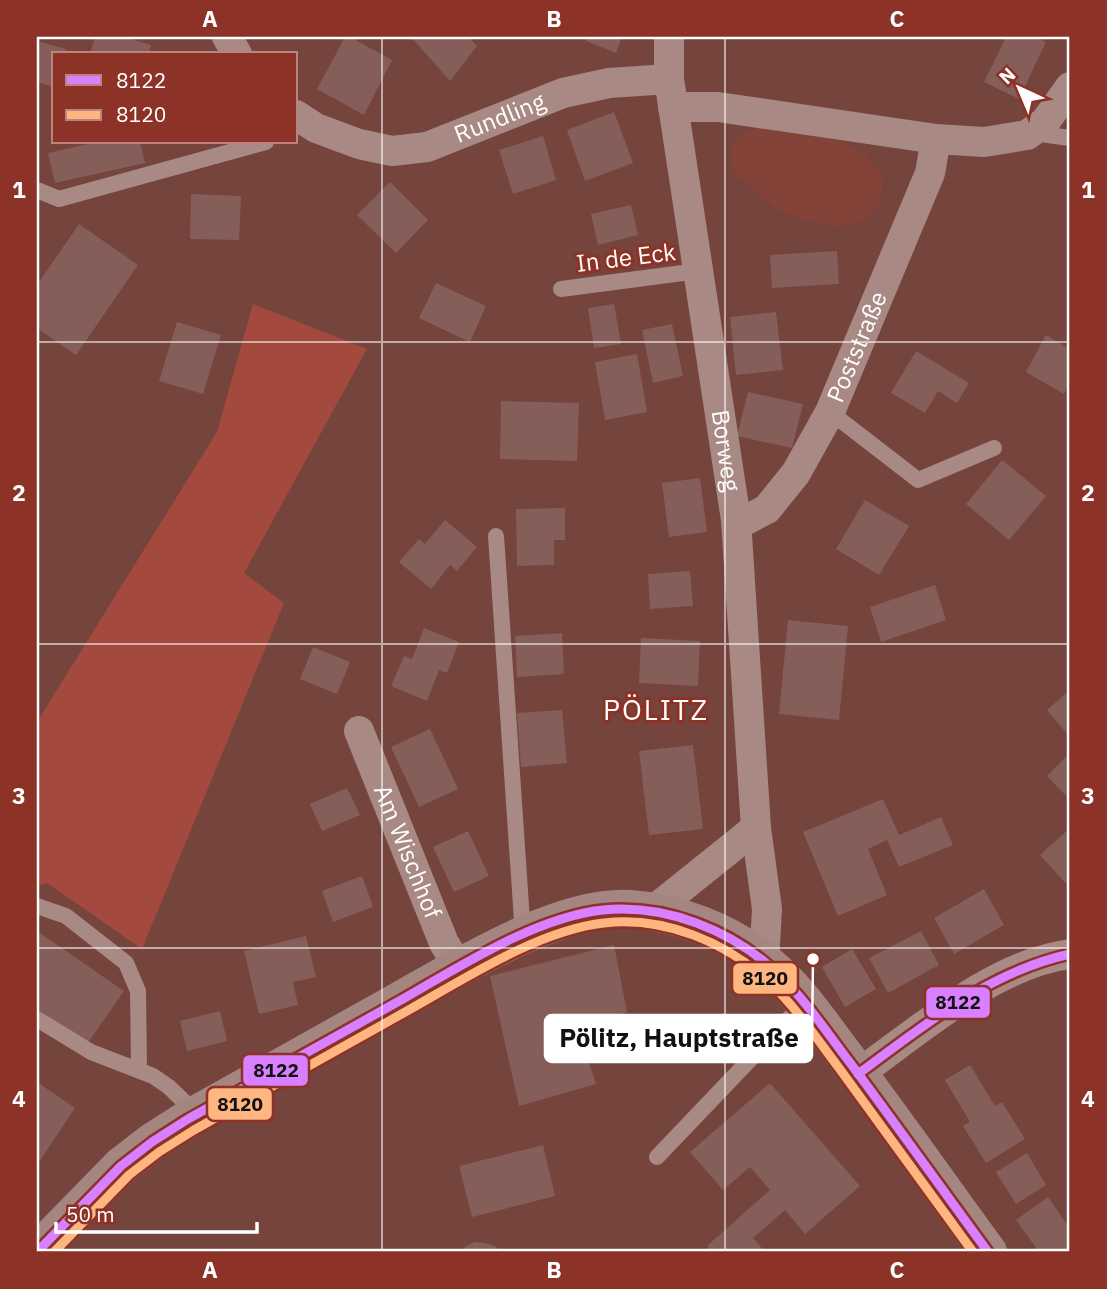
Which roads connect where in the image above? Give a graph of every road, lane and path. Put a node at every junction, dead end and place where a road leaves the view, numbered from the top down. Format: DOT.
graph roads {
  1 [pos="669,37"];
  2 [pos="1070,88"];
  3 [pos="671,93"];
  4 [pos="299,121"];
  5 [pos="1030,133"];
  6 [pos="1070,138"];
  7 [pos="936,139"];
  8 [pos="259,144"];
  9 [pos="37,190"];
  10 [pos="698,271"];
  11 [pos="561,289"];
  12 [pos="830,412"];
  13 [pos="995,448"];
  14 [pos="736,520"];
  15 [pos="496,536"];
  16 [pos="359,731"];
  17 [pos="756,828"];
  18 [pos="37,906"];
  19 [pos="650,913"];
  20 [pos="523,936"];
  21 [pos="1070,954"];
  22 [pos="764,961"];
  23 [pos="459,968"];
  24 [pos="804,1003"];
  25 [pos="37,1019"];
  26 [pos="139,1068"];
  27 [pos="858,1074"];
  28 [pos="197,1114"];
  29 [pos="657,1157"];
  30 [pos="37,1252"];
  31 [pos="988,1252"];
  1 -- 3 [label="street"];
  2 -- 5 [label="street"];
  3 -- 4 [label="street, Rundling"];
  3 -- 7 [label="street"];
  3 -- 10 [label="street, Borweg"];
  5 -- 6 [label="lane"];
  5 -- 7 [label="street"];
  7 -- 12 [label="street, Poststraße"];
  8 -- 9 [label="lane"];
  10 -- 11 [label="lane, In de Eck"];
  10 -- 14 [label="street, Borweg"];
  12 -- 13 [label="lane"];
  12 -- 14 [label="street, Poststraße"];
  14 -- 17 [label="street, Borweg"];
  15 -- 20 [label="lane"];
  16 -- 23 [label="street, Am Wischhof"];
  17 -- 19 [label="street"];
  17 -- 22 [label="street, Borweg"];
  18 -- 26 [label="lane"];
  19 -- 20 [label="main road"];
  19 -- 22 [label="main road"];
  20 -- 23 [label="main road"];
  21 -- 27 [label="street"];
  22 -- 24 [label="main road"];
  23 -- 28 [label="main road"];
  24 -- 27 [label="main road"];
  24 -- 29 [label="lane"];
  25 -- 26 [label="lane"];
  26 -- 28 [label="lane"];
  27 -- 31 [label="main road"];
  28 -- 30 [label="main road"];
}
